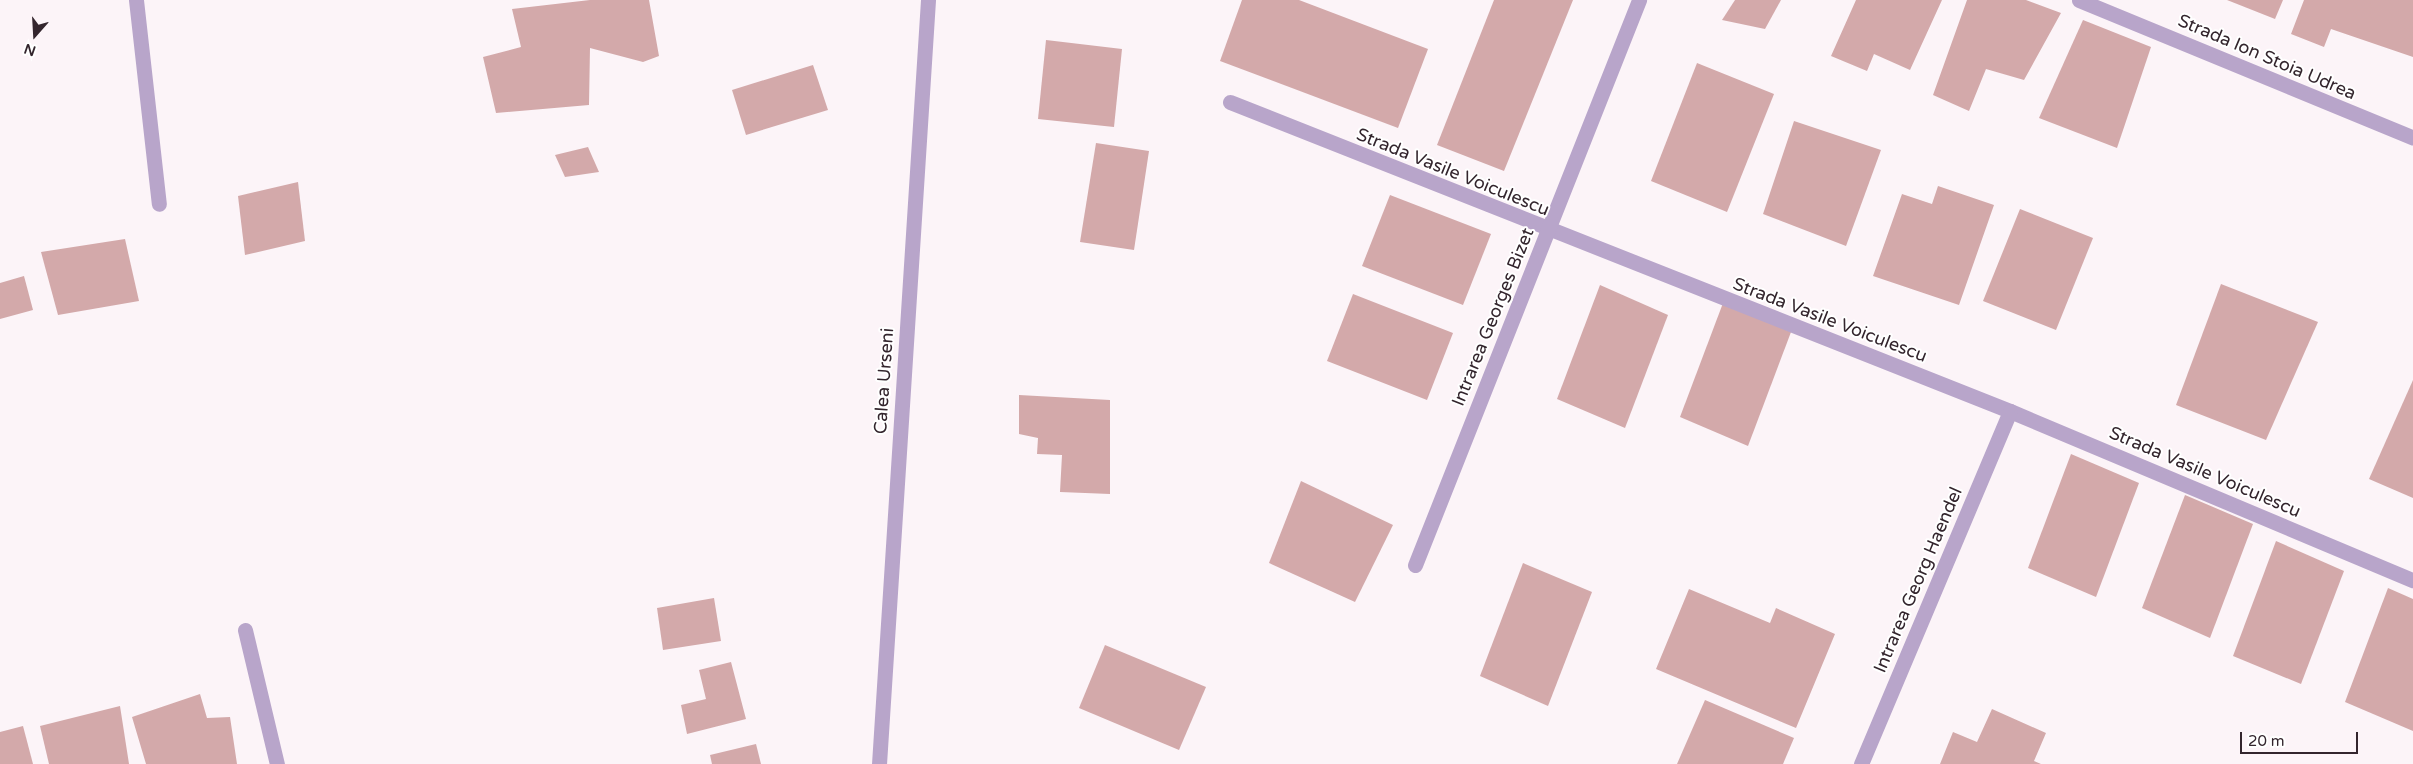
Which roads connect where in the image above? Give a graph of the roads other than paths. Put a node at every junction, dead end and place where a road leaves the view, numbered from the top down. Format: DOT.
graph roads {
  1 [pos="136,0"];
  2 [pos="928,0"];
  3 [pos="1639,0"];
  4 [pos="2079,0"];
  5 [pos="1230,102"];
  6 [pos="2413,138"];
  7 [pos="159,204"];
  8 [pos="1548,230"];
  9 [pos="2010,411"];
  10 [pos="1415,564"];
  11 [pos="2413,580"];
  12 [pos="245,630"];
  13 [pos="277,764"];
  14 [pos="879,764"];
  15 [pos="1861,764"];
  1 -- 7 [label="street"];
  2 -- 14 [label="street, Calea Urseni"];
  3 -- 8 [label="street, Intrarea Georges Bizet"];
  4 -- 6 [label="street, Strada Ion Stoia Udrea"];
  5 -- 8 [label="street, Strada Vasile Voiculescu"];
  8 -- 9 [label="street, Strada Vasile Voiculescu"];
  8 -- 10 [label="street, Intrarea Georges Bizet"];
  9 -- 11 [label="street, Strada Vasile Voiculescu"];
  9 -- 15 [label="street, Intrarea Georg Haendel"];
  12 -- 13 [label="street"];
}
